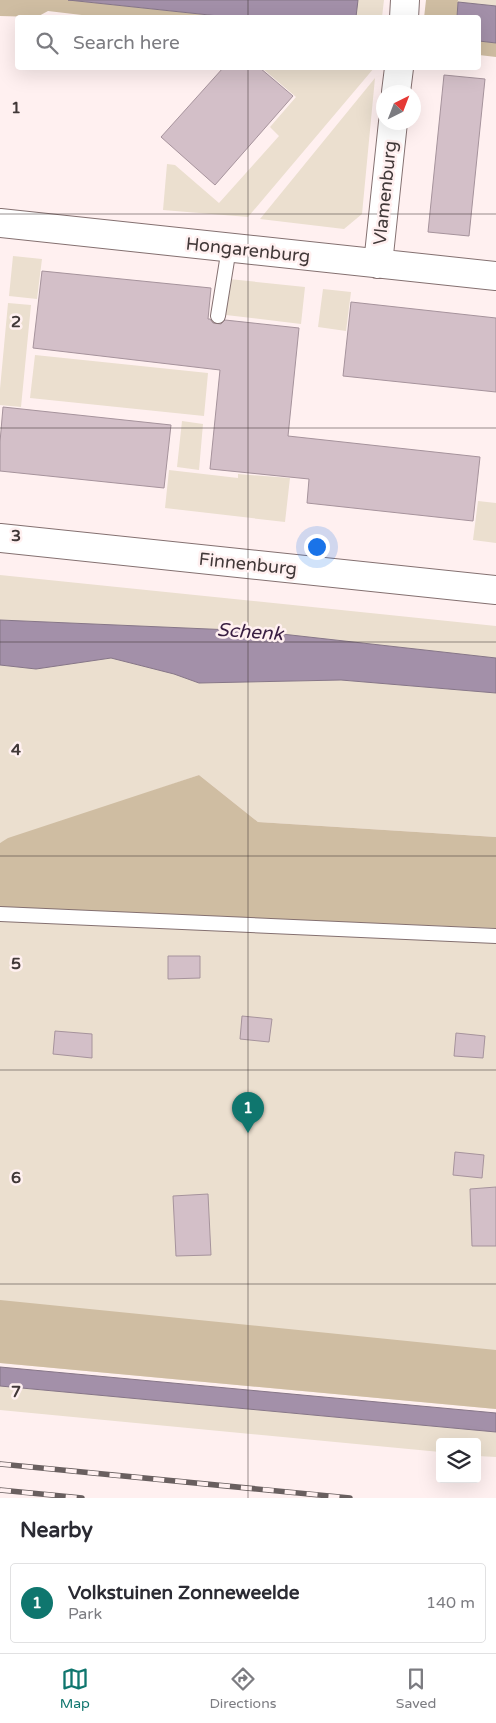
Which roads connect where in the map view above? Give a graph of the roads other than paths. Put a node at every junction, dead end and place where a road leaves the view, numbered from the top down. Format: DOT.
graph roads {
  1 [pos="405,0"];
  2 [pos="404,15"];
  3 [pos="399,70"];
  4 [pos="397,85"];
  5 [pos="392,130"];
  6 [pos="0,223"];
  7 [pos="229,248"];
  8 [pos="378,264"];
  9 [pos="496,276"];
  10 [pos="218,316"];
  11 [pos="0,538"];
  12 [pos="496,590"];
  13 [pos="0,914"];
  14 [pos="496,936"];
  1 -- 2 [label="street"];
  3 -- 4 [label="street"];
  5 -- 8 [label="street, Vlamenburg"];
  6 -- 7 [label="street, Hongarenburg"];
  7 -- 8 [label="street, Hongarenburg"];
  7 -- 10 [label="lane"];
  8 -- 9 [label="street, Hongarenburg"];
  11 -- 12 [label="street, Finnenburg"];
  13 -- 14 [label="lane"];
}
